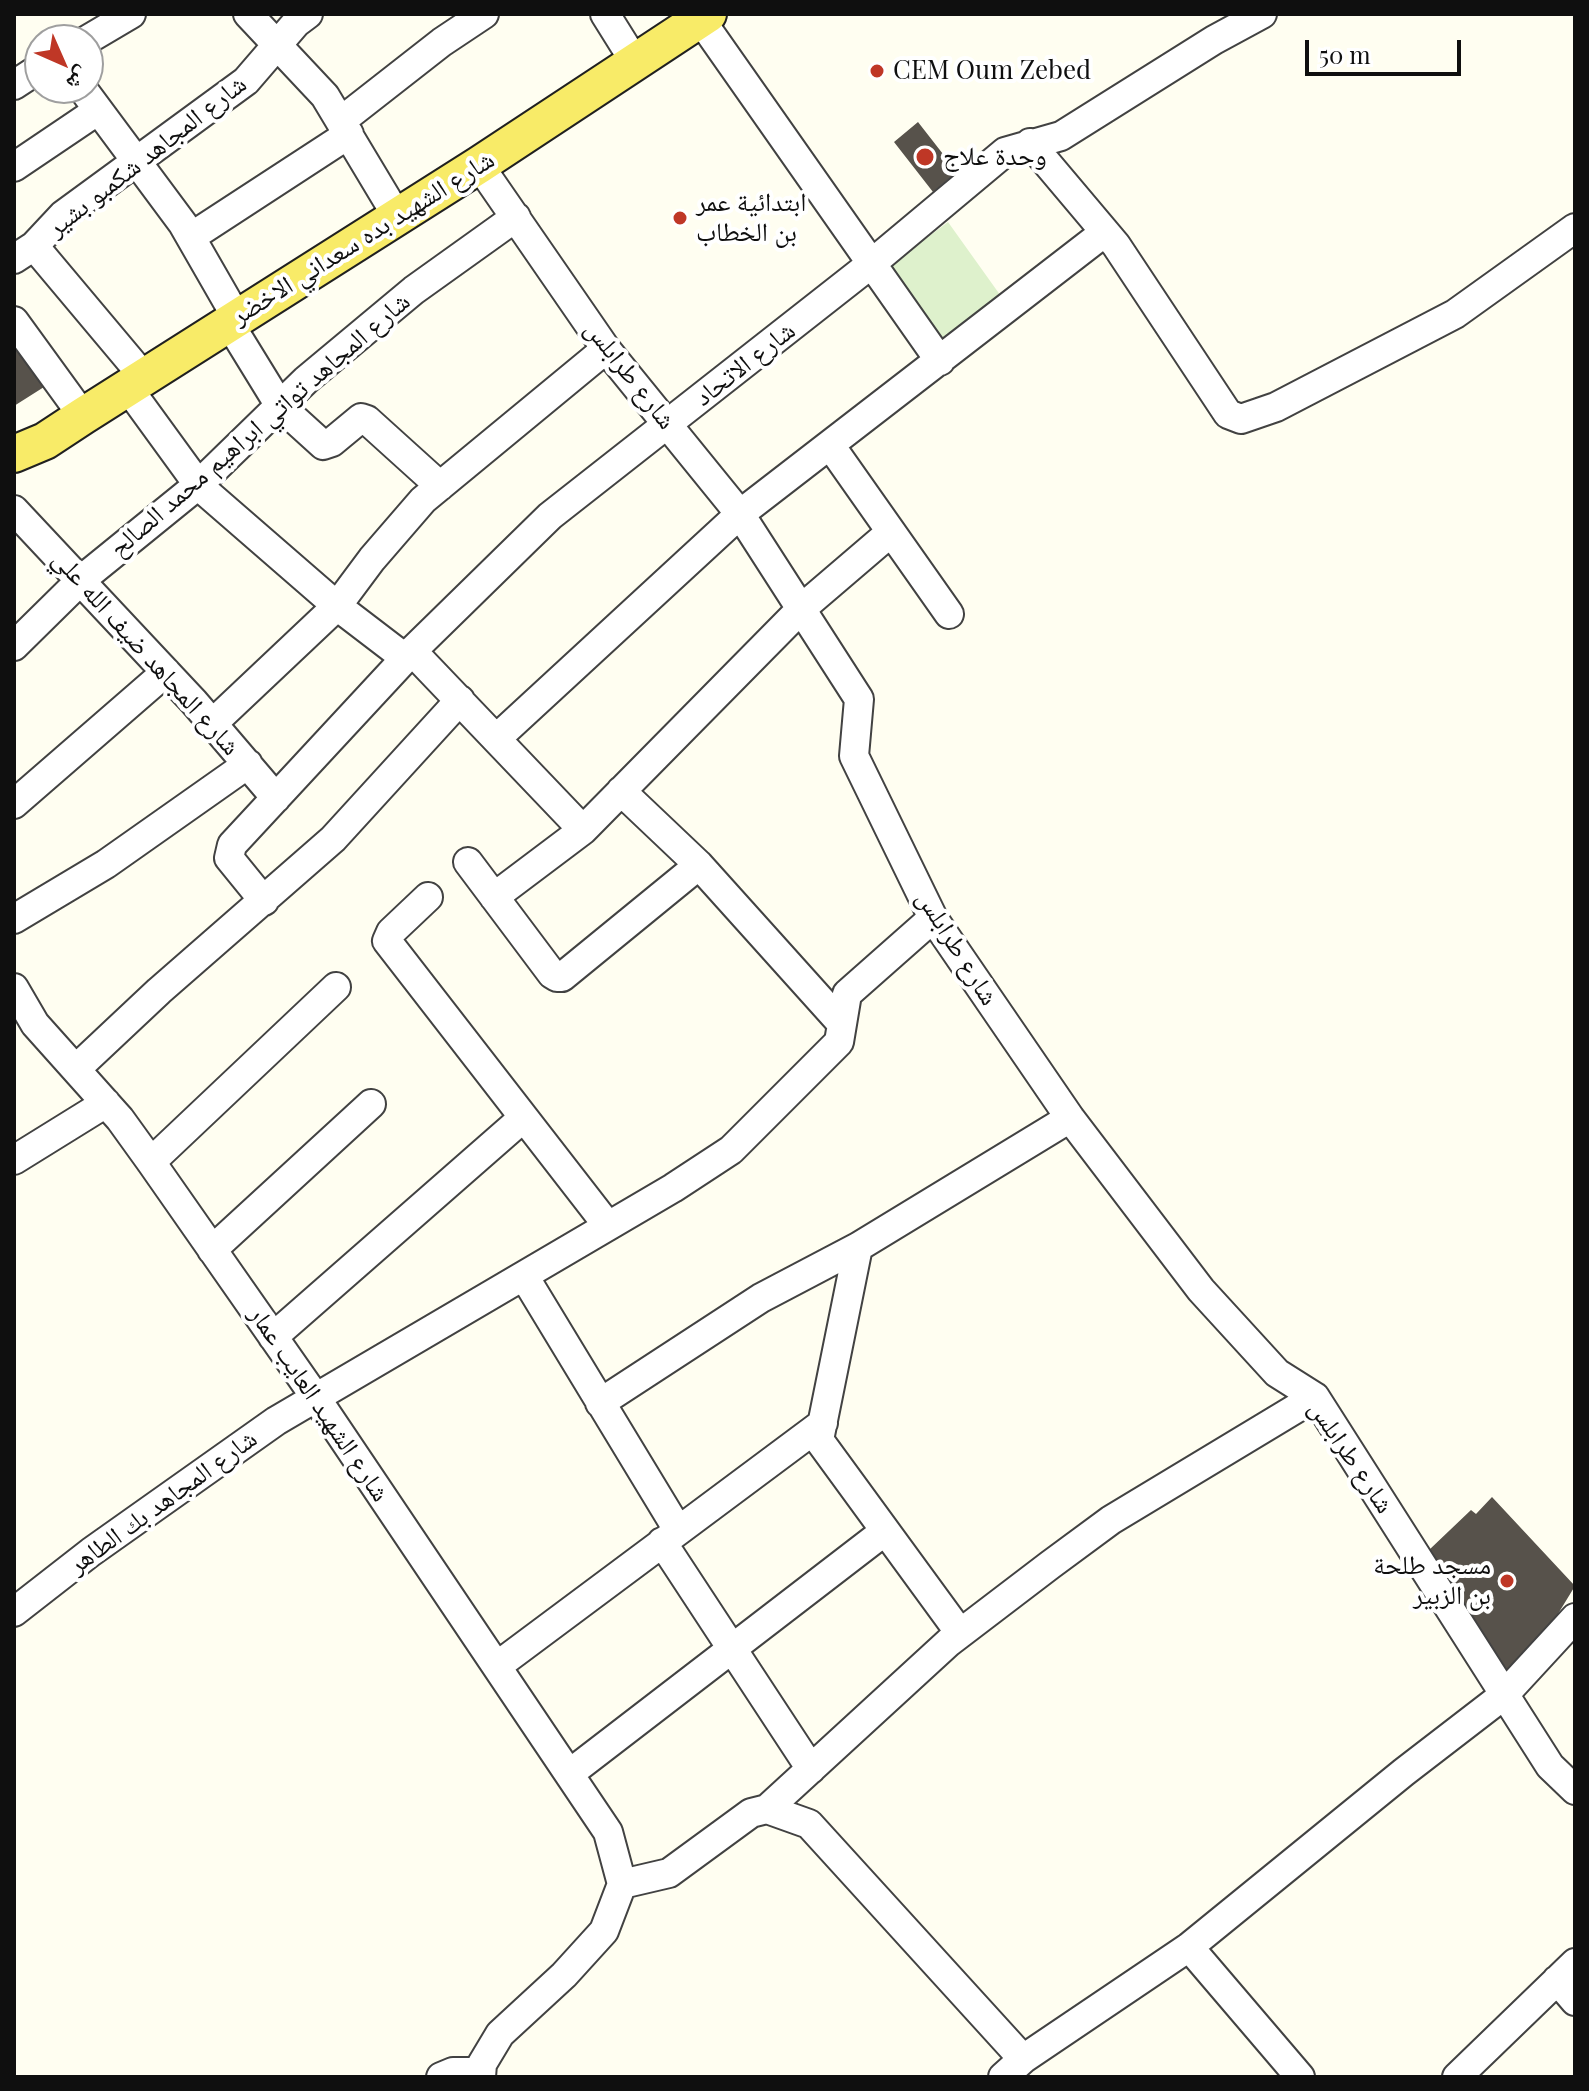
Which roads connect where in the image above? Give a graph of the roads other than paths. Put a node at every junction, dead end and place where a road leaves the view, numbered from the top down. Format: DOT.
graph roads {
  1 [pos="248,14"];
  2 [pos="308,14"];
  3 [pos="484,14"];
  4 [pos="605,14"];
  5 [pos="1262,14"];
  6 [pos="704,16"];
  7 [pos="1229,22"];
  8 [pos="277,45"];
  9 [pos="635,62"];
  10 [pos="85,104"];
  11 [pos="92,104"];
  12 [pos="345,127"];
  13 [pos="1030,143"];
  14 [pos="135,160"];
  15 [pos="479,165"];
  16 [pos="14,167"];
  17 [pos="397,216"];
  18 [pos="516,217"];
  19 [pos="1575,228"];
  20 [pos="1105,232"];
  21 [pos="191,237"];
  22 [pos="24,252"];
  23 [pos="871,264"];
  24 [pos="14,321"];
  25 [pos="233,321"];
  26 [pos="606,349"];
  27 [pos="940,361"];
  28 [pos="136,382"];
  29 [pos="280,406"];
  30 [pos="83,416"];
  31 [pos="669,424"];
  32 [pos="830,445"];
  33 [pos="14,454"];
  34 [pos="198,485"];
  35 [pos="440,486"];
  36 [pos="14,510"];
  37 [pos="740,514"];
  38 [pos="891,532"];
  39 [pos="81,580"];
  40 [pos="337,606"];
  41 [pos="801,609"];
  42 [pos="949,614"];
  43 [pos="14,646"];
  44 [pos="409,654"];
  45 [pos="166,672"];
  46 [pos="460,700"];
  47 [pos="212,724"];
  48 [pos="497,738"];
  49 [pos="248,764"];
  50 [pos="621,791"];
  51 [pos="276,798"];
  52 [pos="14,804"];
  53 [pos="583,830"];
  54 [pos="468,862"];
  55 [pos="699,865"];
  56 [pos="428,897"];
  57 [pos="494,897"];
  58 [pos="264,901"];
  59 [pos="933,918"];
  60 [pos="14,919"];
  61 [pos="336,987"];
  62 [pos="14,988"];
  63 [pos="22,1018"];
  64 [pos="842,1024"];
  65 [pos="76,1069"];
  66 [pos="106,1103"];
  67 [pos="371,1104"];
  68 [pos="523,1118"];
  69 [pos="1070,1118"];
  70 [pos="14,1160"];
  71 [pos="151,1162"];
  72 [pos="608,1226"];
  73 [pos="858,1247"];
  74 [pos="212,1250"];
  75 [pos="524,1276"];
  76 [pos="273,1337"];
  77 [pos="1315,1397"];
  78 [pos="316,1398"];
  79 [pos="600,1403"];
  80 [pos="823,1423"];
  81 [pos="885,1531"];
  82 [pos="670,1536"];
  83 [pos="14,1612"];
  84 [pos="1575,1618"];
  85 [pos="960,1633"];
  86 [pos="732,1649"];
  87 [pos="497,1666"];
  88 [pos="1504,1695"];
  89 [pos="811,1769"];
  90 [pos="569,1774"];
  91 [pos="1575,1790"];
  92 [pos="767,1809"];
  93 [pos="622,1884"];
  94 [pos="1189,1947"];
  95 [pos="1569,1981"];
  96 [pos="1013,2068"];
  97 [pos="481,2074"];
  98 [pos="441,2077"];
  99 [pos="1300,2077"];
  100 [pos="1457,2077"];
  1 -- 8 [label="street"];
  2 -- 8 [label="street, شارع المجاهد شكمبو بشير"];
  3 -- 12 [label="street"];
  4 -- 9 [label="street"];
  5 -- 7 [label="street, شارع الاتحاد"];
  6 -- 9 [label="main road, شارع الشهيد بده سعداني الاخضر"];
  6 -- 23 [label="street"];
  7 -- 13 [label="street, شارع الاتحاد"];
  8 -- 12 [label="street"];
  8 -- 14 [label="street, شارع المجاهد شكمبو بشير"];
  9 -- 15 [label="main road, شارع الشهيد بده سعداني الاخضر"];
  10 -- 16 [label="street"];
  11 -- 14 [label="street"];
  12 -- 17 [label="street"];
  12 -- 21 [label="street"];
  13 -- 20 [label="street"];
  13 -- 23 [label="street, شارع الاتحاد"];
  14 -- 21 [label="street"];
  14 -- 22 [label="street, شارع المجاهد شكمبو بشير"];
  15 -- 17 [label="main road, شارع الشهيد بده سعداني الاخضر"];
  15 -- 18 [label="street, شارع طرابلس"];
  17 -- 25 [label="main road, شارع الشهيد بده سعداني الاخضر"];
  18 -- 26 [label="street, شارع طرابلس"];
  18 -- 29 [label="street, شارع المجاهد تواتي ابراهيم محمد الصالح"];
  19 -- 20 [label="street"];
  20 -- 27 [label="street"];
  21 -- 25 [label="street"];
  22 -- 28 [label="street"];
  23 -- 27 [label="street"];
  23 -- 31 [label="street, شارع الاتحاد"];
  24 -- 30 [label="street"];
  25 -- 28 [label="main road, شارع الشهيد بده سعداني الاخضر"];
  25 -- 29 [label="street"];
  26 -- 31 [label="street, شارع طرابلس"];
  26 -- 35 [label="street"];
  27 -- 32 [label="street"];
  28 -- 30 [label="main road, شارع الشهيد بده سعداني الاخضر"];
  28 -- 34 [label="street"];
  29 -- 34 [label="street, شارع المجاهد تواتي ابراهيم محمد الصالح"];
  29 -- 35 [label="street"];
  30 -- 33 [label="main road, شارع الشهيد بده سعداني الاخضر"];
  31 -- 37 [label="street, شارع طرابلس"];
  31 -- 44 [label="street, شارع الاتحاد"];
  32 -- 37 [label="street"];
  32 -- 38 [label="street"];
  34 -- 39 [label="street, شارع المجاهد تواتي ابراهيم محمد الصالح"];
  34 -- 40 [label="street"];
  35 -- 40 [label="street"];
  36 -- 39 [label="street, شارع المجاهد ضيف الله علي"];
  37 -- 41 [label="street, شارع طرابلس"];
  37 -- 48 [label="street"];
  38 -- 41 [label="street"];
  38 -- 42 [label="street"];
  39 -- 43 [label="street, شارع المجاهد تواتي ابراهيم محمد الصالح"];
  39 -- 45 [label="street, شارع المجاهد ضيف الله علي"];
  40 -- 44 [label="street"];
  40 -- 47 [label="street"];
  41 -- 50 [label="street"];
  41 -- 59 [label="street, شارع طرابلس"];
  44 -- 46 [label="street"];
  44 -- 51 [label="street, شارع الاتحاد"];
  45 -- 47 [label="street, شارع المجاهد ضيف الله علي"];
  45 -- 52 [label="street"];
  46 -- 48 [label="street"];
  46 -- 58 [label="street"];
  47 -- 49 [label="street, شارع المجاهد ضيف الله علي"];
  48 -- 53 [label="street"];
  49 -- 51 [label="street, شارع المجاهد ضيف الله علي"];
  49 -- 60 [label="street"];
  50 -- 53 [label="street"];
  50 -- 55 [label="street"];
  51 -- 58 [label="street, شارع الاتحاد"];
  53 -- 57 [label="street"];
  54 -- 57 [label="street"];
  55 -- 57 [label="street"];
  55 -- 64 [label="street"];
  56 -- 68 [label="street"];
  58 -- 65 [label="street"];
  59 -- 64 [label="street, شارع المجاهد بك الطاهر"];
  59 -- 69 [label="street, شارع طرابلس"];
  61 -- 71 [label="street"];
  62 -- 63 [label="street, شارع الشهيد العايب عمار"];
  63 -- 65 [label="street, شارع الشهيد العايب عمار"];
  64 -- 72 [label="street, شارع المجاهد بك الطاهر"];
  65 -- 66 [label="street, شارع الشهيد العايب عمار"];
  66 -- 70 [label="street"];
  66 -- 71 [label="street, شارع الشهيد العايب عمار"];
  67 -- 74 [label="street"];
  68 -- 72 [label="street"];
  68 -- 76 [label="street"];
  69 -- 73 [label="street"];
  69 -- 77 [label="street, شارع طرابلس"];
  71 -- 74 [label="street, شارع الشهيد العايب عمار"];
  72 -- 75 [label="street, شارع المجاهد بك الطاهر"];
  73 -- 79 [label="street"];
  73 -- 80 [label="street"];
  74 -- 76 [label="street, شارع الشهيد العايب عمار"];
  75 -- 78 [label="street, شارع المجاهد بك الطاهر"];
  75 -- 79 [label="street"];
  76 -- 78 [label="street, شارع الشهيد العايب عمار"];
  77 -- 85 [label="street"];
  77 -- 88 [label="street, شارع طرابلس"];
  78 -- 83 [label="street, شارع المجاهد بك الطاهر"];
  78 -- 87 [label="street, شارع الشهيد العايب عمار"];
  79 -- 82 [label="street"];
  80 -- 81 [label="street"];
  80 -- 82 [label="street"];
  81 -- 85 [label="street"];
  81 -- 86 [label="street"];
  82 -- 86 [label="street"];
  82 -- 87 [label="street"];
  84 -- 88 [label="street"];
  85 -- 89 [label="street"];
  86 -- 89 [label="street"];
  86 -- 90 [label="street"];
  87 -- 90 [label="street, شارع الشهيد العايب عمار"];
  88 -- 91 [label="street, شارع طرابلس"];
  88 -- 94 [label="street"];
  89 -- 92 [label="street"];
  90 -- 93 [label="street, شارع الشهيد العايب عمار"];
  92 -- 93 [label="street"];
  92 -- 96 [label="street"];
  93 -- 97 [label="street"];
  94 -- 96 [label="street"];
  94 -- 99 [label="street"];
  95 -- 100 [label="street"];
  97 -- 98 [label="street"];
}
